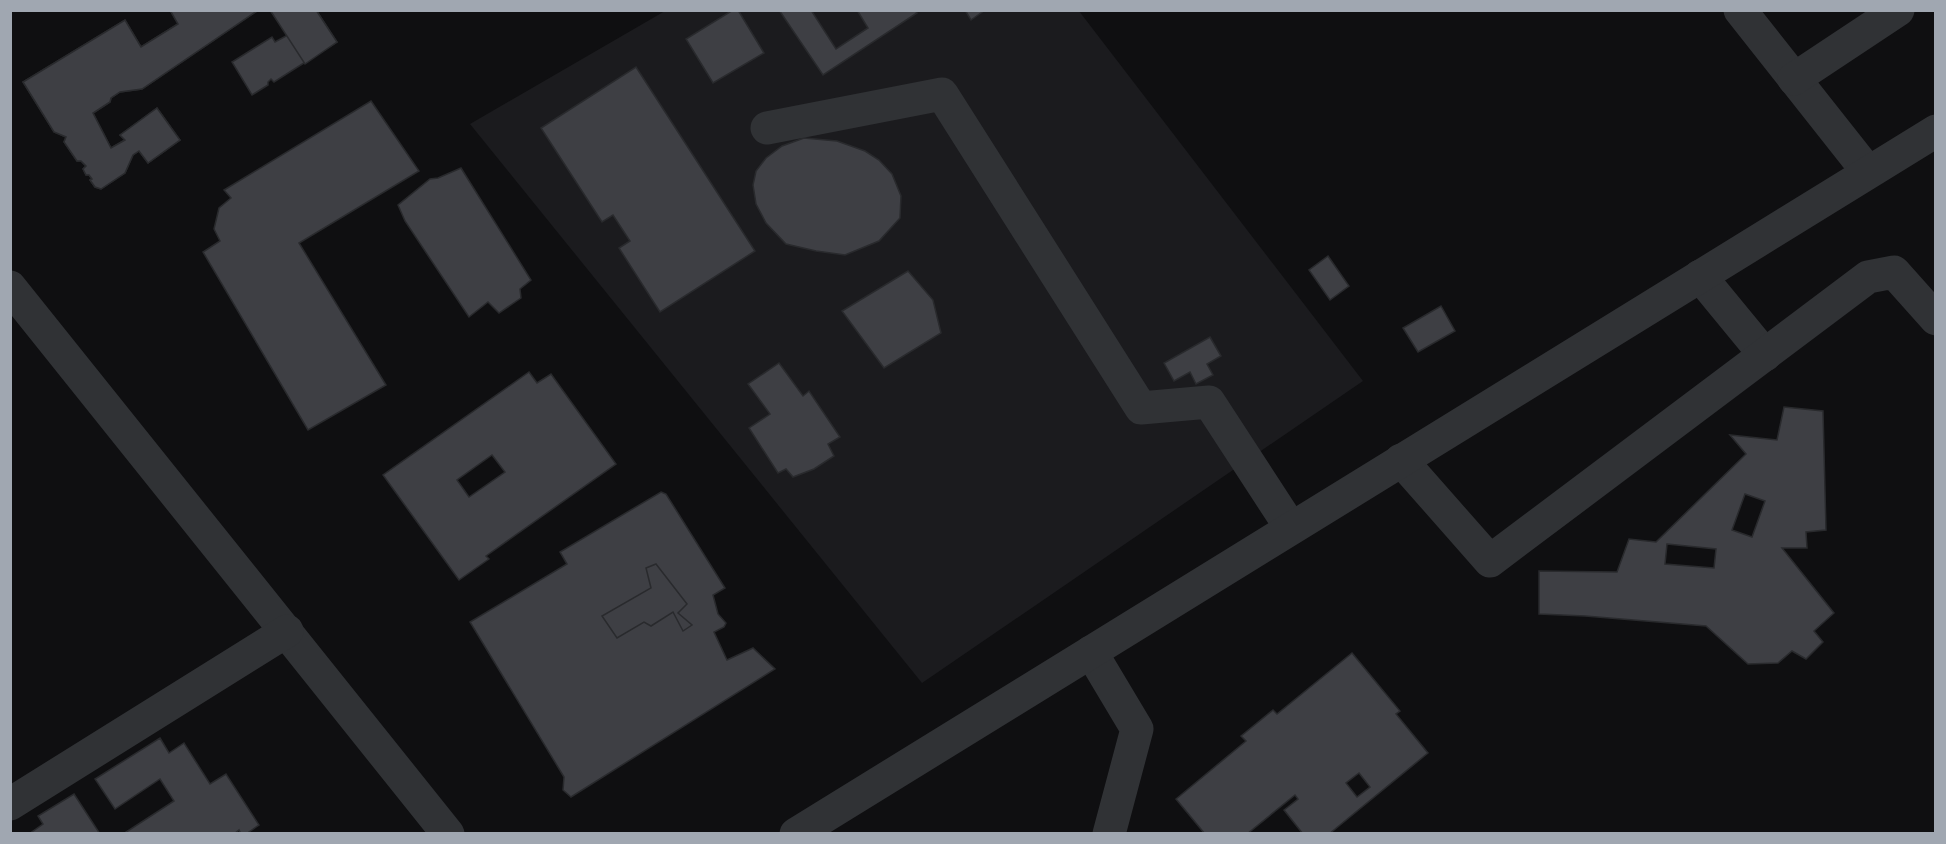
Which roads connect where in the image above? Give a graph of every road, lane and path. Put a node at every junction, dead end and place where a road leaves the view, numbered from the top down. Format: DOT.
graph roads {
  1 [pos="1740,10"];
  2 [pos="1898,10"];
  3 [pos="1794,79"];
  4 [pos="767,128"];
  5 [pos="1935,131"];
  6 [pos="1868,172"];
  7 [pos="1701,276"];
  8 [pos="10,287"];
  9 [pos="1935,319"];
  10 [pos="1764,355"];
  11 [pos="1401,460"];
  12 [pos="1291,528"];
  13 [pos="287,631"];
  14 [pos="1091,652"];
  15 [pos="10,804"];
  16 [pos="448,834"];
  17 [pos="796,834"];
  18 [pos="1109,834"];
  1 -- 3 [label="street"];
  2 -- 3 [label="street"];
  3 -- 6 [label="street"];
  4 -- 12 [label="street"];
  5 -- 6 [label="street"];
  6 -- 7 [label="street"];
  7 -- 10 [label="street"];
  7 -- 11 [label="street"];
  8 -- 13 [label="street"];
  9 -- 10 [label="street"];
  10 -- 11 [label="street"];
  11 -- 12 [label="street"];
  12 -- 14 [label="street"];
  13 -- 15 [label="street"];
  13 -- 16 [label="street"];
  14 -- 17 [label="street"];
  14 -- 18 [label="street"];
}
